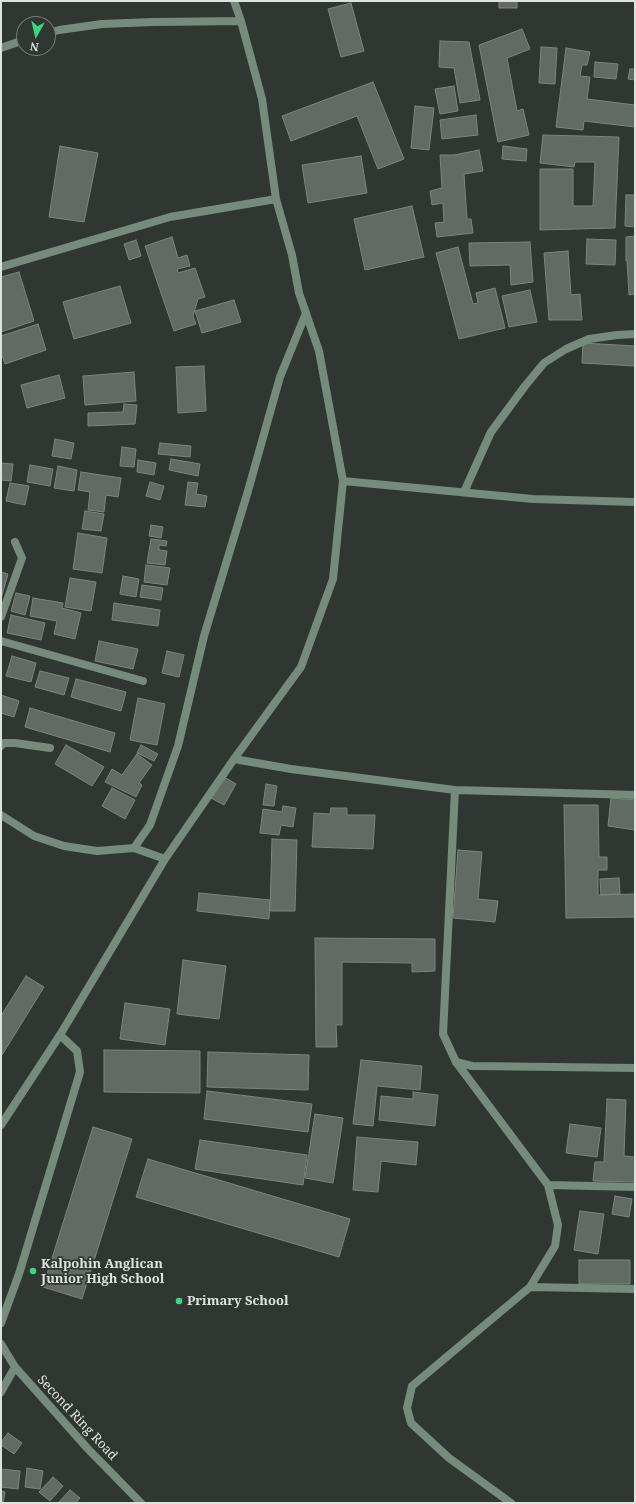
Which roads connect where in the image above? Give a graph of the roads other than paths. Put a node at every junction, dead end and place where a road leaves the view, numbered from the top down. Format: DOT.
graph roads {
  1 [pos="234,1"];
  2 [pos="241,21"];
  3 [pos="56,31"];
  4 [pos="16,43"];
  5 [pos="1,48"];
  6 [pos="276,199"];
  7 [pos="1,267"];
  8 [pos="306,313"];
  9 [pos="635,334"];
  10 [pos="343,481"];
  11 [pos="464,492"];
  12 [pos="635,502"];
  13 [pos="15,542"];
  14 [pos="1,617"];
  15 [pos="1,641"];
  16 [pos="143,682"];
  17 [pos="1,746"];
  18 [pos="50,748"];
  19 [pos="234,759"];
  20 [pos="455,790"];
  21 [pos="635,795"];
  22 [pos="1,815"];
  23 [pos="134,848"];
  24 [pos="165,858"];
  25 [pos="60,1035"];
  26 [pos="456,1062"];
  27 [pos="635,1068"];
  28 [pos="1,1125"];
  29 [pos="548,1185"];
  30 [pos="635,1188"];
  31 [pos="530,1287"];
  32 [pos="635,1289"];
  33 [pos="1,1323"];
  34 [pos="1,1344"];
  35 [pos="15,1368"];
  36 [pos="1,1392"];
  37 [pos="141,1503"];
  38 [pos="511,1503"];
  1 -- 2 [label="street"];
  2 -- 3 [label="street"];
  2 -- 6 [label="street"];
  4 -- 5 [label="street"];
  6 -- 7 [label="street"];
  6 -- 8 [label="street"];
  8 -- 10 [label="street"];
  8 -- 23 [label="street"];
  9 -- 11 [label="street"];
  10 -- 11 [label="street"];
  10 -- 19 [label="street"];
  11 -- 12 [label="street"];
  13 -- 14 [label="street"];
  15 -- 16 [label="street"];
  17 -- 18 [label="street"];
  19 -- 20 [label="street"];
  19 -- 24 [label="street"];
  20 -- 21 [label="street"];
  20 -- 26 [label="street"];
  22 -- 23 [label="street"];
  23 -- 24 [label="street"];
  24 -- 25 [label="street"];
  25 -- 28 [label="street"];
  25 -- 33 [label="street"];
  26 -- 27 [label="street"];
  26 -- 29 [label="street"];
  29 -- 30 [label="street"];
  29 -- 31 [label="street"];
  31 -- 32 [label="street"];
  31 -- 38 [label="street"];
  34 -- 35 [label="street, Second Ring Road"];
  35 -- 36 [label="street"];
  35 -- 37 [label="street, Second Ring Road"];
}
